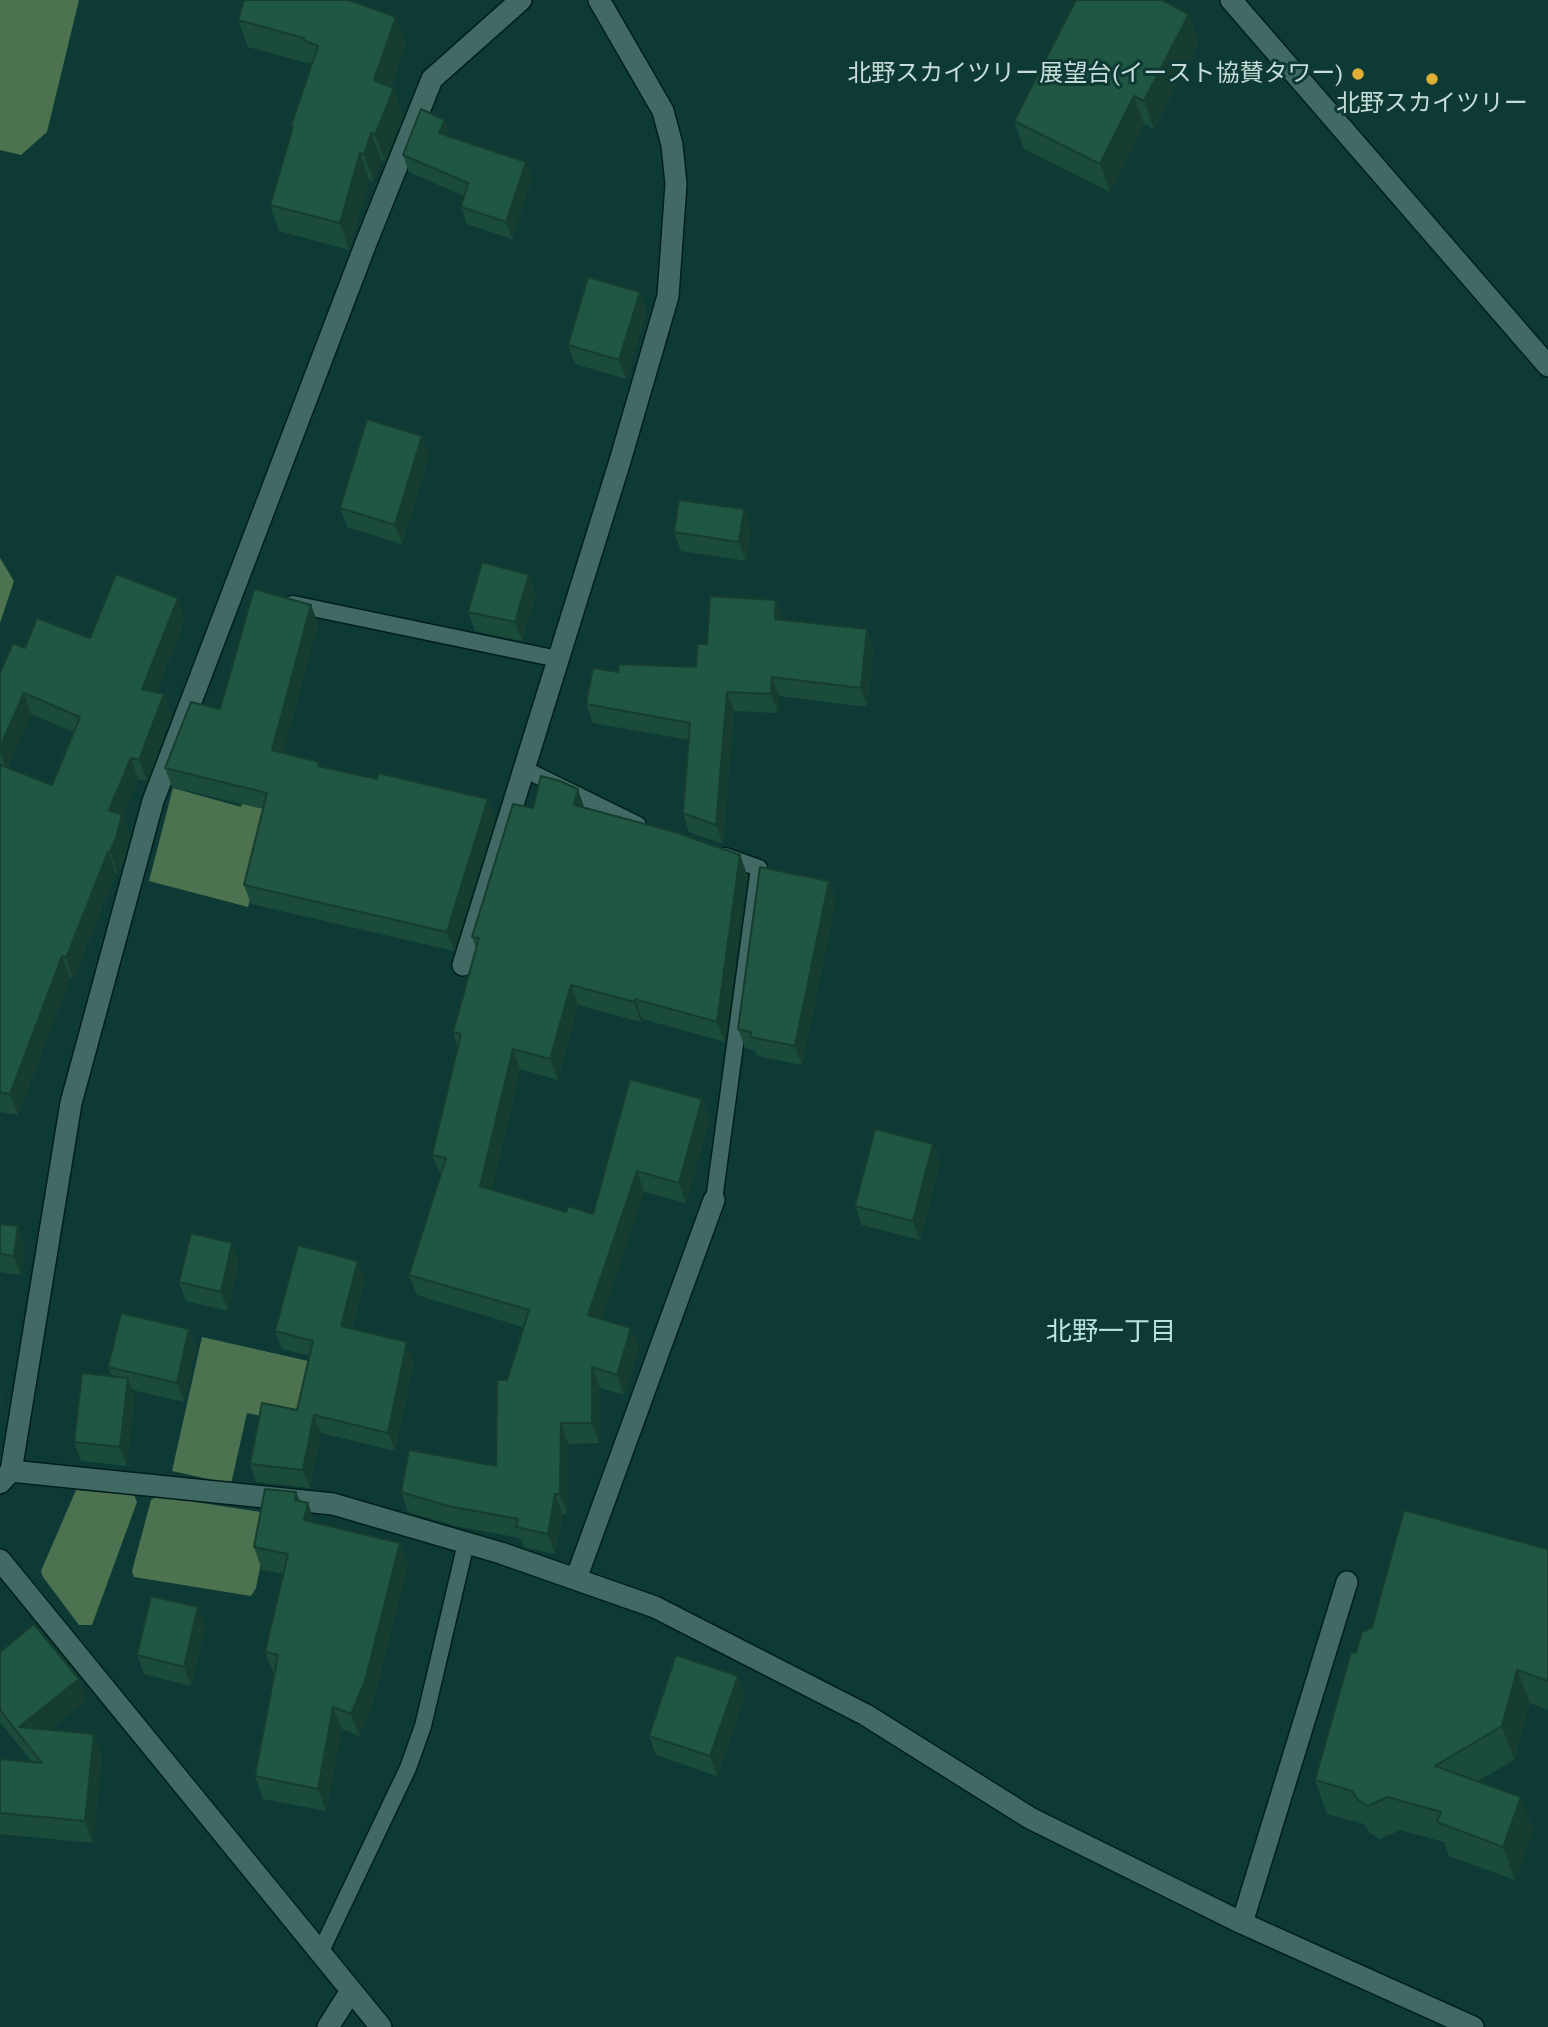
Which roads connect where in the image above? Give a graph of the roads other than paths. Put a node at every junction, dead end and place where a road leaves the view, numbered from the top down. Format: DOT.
graph roads {
  1 [pos="521,0"];
  2 [pos="599,0"];
  3 [pos="1231,0"];
  4 [pos="1548,366"];
  5 [pos="273,600"];
  6 [pos="558,659"];
  7 [pos="524,769"];
  8 [pos="650,830"];
  9 [pos="711,851"];
  10 [pos="463,965"];
  11 [pos="714,1200"];
  12 [pos="6,1477"];
  13 [pos="466,1543"];
  14 [pos="0,1560"];
  15 [pos="576,1579"];
  16 [pos="1347,1583"];
  17 [pos="1242,1923"];
  18 [pos="320,1953"];
  19 [pos="351,1991"];
  20 [pos="328,2027"];
  21 [pos="381,2027"];
  22 [pos="1473,2027"];
  1 -- 12 [label="street"];
  2 -- 6 [label="street"];
  3 -- 4 [label="street"];
  5 -- 6 [label="lane"];
  6 -- 7 [label="street"];
  7 -- 8 [label="lane"];
  7 -- 10 [label="street"];
  9 -- 11 [label="lane"];
  11 -- 15 [label="street"];
  12 -- 13 [label="street"];
  13 -- 15 [label="street"];
  13 -- 18 [label="lane"];
  14 -- 18 [label="street"];
  15 -- 17 [label="street"];
  16 -- 17 [label="street"];
  17 -- 22 [label="street"];
  18 -- 19 [label="street"];
  19 -- 20 [label="street"];
  19 -- 21 [label="street"];
}
